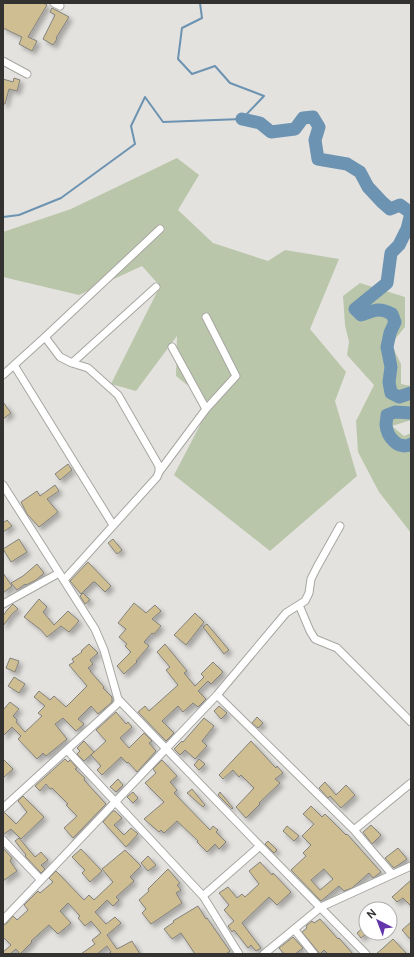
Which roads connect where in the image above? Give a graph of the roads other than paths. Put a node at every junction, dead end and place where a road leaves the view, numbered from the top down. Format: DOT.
graph roads {
  1 [pos="3,61"];
  2 [pos="27,74"];
  3 [pos="160,229"];
  4 [pos="156,287"];
  5 [pos="206,317"];
  6 [pos="44,337"];
  7 [pos="172,347"];
  8 [pos="72,363"];
  9 [pos="14,365"];
  10 [pos="3,375"];
  11 [pos="206,409"];
  12 [pos="159,472"];
  13 [pos="3,485"];
  14 [pos="113,525"];
  15 [pos="340,526"];
  16 [pos="59,573"];
  17 [pos="64,580"];
  18 [pos="4,604"];
  19 [pos="299,605"];
  20 [pos="217,695"];
  21 [pos="118,698"];
  22 [pos="411,722"];
  23 [pos="167,749"];
  24 [pos="67,750"];
  25 [pos="411,783"];
  26 [pos="115,802"];
  27 [pos="3,808"];
  28 [pos="354,830"];
  29 [pos="3,840"];
  30 [pos="260,846"];
  31 [pos="411,866"];
  32 [pos="392,874"];
  33 [pos="41,880"];
  34 [pos="203,896"];
  35 [pos="320,907"];
  36 [pos="3,920"];
  37 [pos="294,929"];
  38 [pos="239,954"];
  39 [pos="264,954"];
  40 [pos="314,954"];
  41 [pos="366,954"];
  1 -- 2 [label="street"];
  3 -- 6 [label="street"];
  4 -- 8 [label="street"];
  5 -- 11 [label="street"];
  6 -- 8 [label="street"];
  6 -- 9 [label="street"];
  7 -- 11 [label="street"];
  8 -- 12 [label="street"];
  9 -- 10 [label="street"];
  9 -- 14 [label="street"];
  11 -- 12 [label="street"];
  12 -- 14 [label="street"];
  13 -- 16 [label="street"];
  14 -- 17 [label="street"];
  15 -- 19 [label="street"];
  16 -- 17 [label="street"];
  16 -- 18 [label="street"];
  17 -- 21 [label="street"];
  19 -- 20 [label="street"];
  19 -- 22 [label="street"];
  20 -- 23 [label="street"];
  20 -- 28 [label="street"];
  21 -- 23 [label="street"];
  21 -- 24 [label="street"];
  23 -- 26 [label="street"];
  23 -- 30 [label="street"];
  24 -- 26 [label="street"];
  24 -- 27 [label="street"];
  25 -- 28 [label="street"];
  26 -- 33 [label="street"];
  26 -- 34 [label="street"];
  28 -- 32 [label="street"];
  29 -- 33 [label="street"];
  30 -- 34 [label="street"];
  30 -- 35 [label="street"];
  31 -- 32 [label="street"];
  32 -- 35 [label="street"];
  33 -- 36 [label="street"];
  34 -- 38 [label="street"];
  35 -- 37 [label="street"];
  35 -- 41 [label="street"];
  37 -- 39 [label="street"];
  37 -- 40 [label="street"];
}
